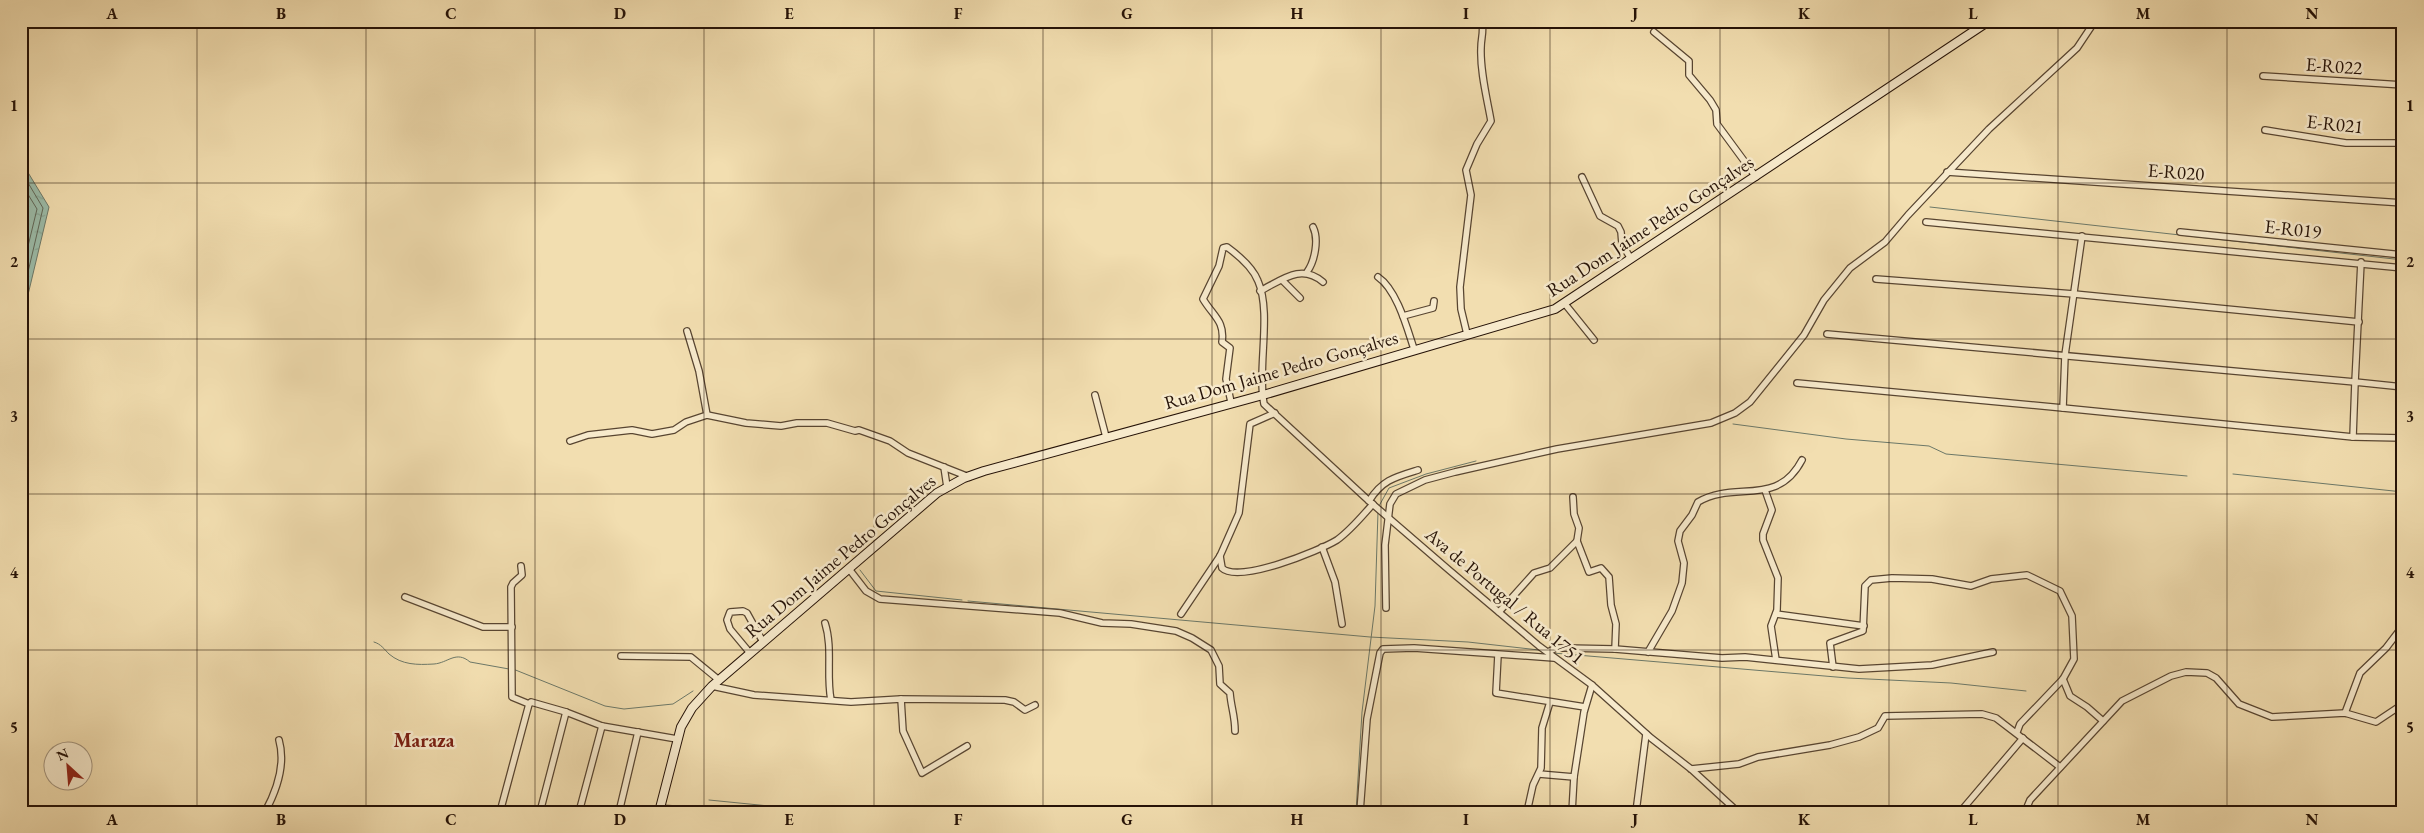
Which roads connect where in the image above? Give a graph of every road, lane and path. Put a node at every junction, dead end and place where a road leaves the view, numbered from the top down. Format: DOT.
graph roads {
  1 [pos="1482,21"];
  2 [pos="1989,21"];
  3 [pos="2095,21"];
  4 [pos="1654,32"];
  5 [pos="2263,76"];
  6 [pos="2403,85"];
  7 [pos="2265,130"];
  8 [pos="2403,144"];
  9 [pos="1947,172"];
  10 [pos="1756,176"];
  11 [pos="1582,177"];
  12 [pos="2403,203"];
  13 [pos="1926,222"];
  14 [pos="1313,227"];
  15 [pos="2180,232"];
  16 [pos="2082,236"];
  17 [pos="2403,255"];
  18 [pos="1631,259"];
  19 [pos="2361,262"];
  20 [pos="2403,268"];
  21 [pos="1307,272"];
  22 [pos="1378,277"];
  23 [pos="1876,279"];
  24 [pos="1282,280"];
  25 [pos="1323,282"];
  26 [pos="1260,291"];
  27 [pos="2074,294"];
  28 [pos="1300,298"];
  29 [pos="1434,301"];
  30 [pos="1565,304"];
  31 [pos="1403,316"];
  32 [pos="2359,322"];
  33 [pos="687,331"];
  34 [pos="1467,334"];
  35 [pos="1827,334"];
  36 [pos="1594,340"];
  37 [pos="1414,349"];
  38 [pos="2065,355"];
  39 [pos="2355,382"];
  40 [pos="1797,383"];
  41 [pos="2403,387"];
  42 [pos="1095,395"];
  43 [pos="1263,395"];
  44 [pos="1231,402"];
  45 [pos="2063,408"];
  46 [pos="1274,413"];
  47 [pos="707,415"];
  48 [pos="1106,436"];
  49 [pos="2353,437"];
  50 [pos="2403,438"];
  51 [pos="570,441"];
  52 [pos="1802,460"];
  53 [pos="944,467"];
  54 [pos="1418,470"];
  55 [pos="969,477"];
  56 [pos="948,487"];
  57 [pos="1765,490"];
  58 [pos="1574,497"];
  59 [pos="1371,503"];
  60 [pos="1388,518"];
  61 [pos="1577,541"];
  62 [pos="1322,547"];
  63 [pos="1220,556"];
  64 [pos="521,566"];
  65 [pos="849,569"];
  66 [pos="406,597"];
  67 [pos="1386,608"];
  68 [pos="1499,612"];
  69 [pos="1181,614"];
  70 [pos="1776,614"];
  71 [pos="2403,619"];
  72 [pos="825,623"];
  73 [pos="1342,624"];
  74 [pos="1864,626"];
  75 [pos="512,627"];
  76 [pos="763,642"];
  77 [pos="1615,649"];
  78 [pos="750,652"];
  79 [pos="1548,652"];
  80 [pos="1648,652"];
  81 [pos="1993,652"];
  82 [pos="1498,655"];
  83 [pos="621,656"];
  84 [pos="1554,658"];
  85 [pos="1776,660"];
  86 [pos="1833,667"];
  87 [pos="2063,679"];
  88 [pos="719,680"];
  89 [pos="1592,685"];
  90 [pos="712,686"];
  91 [pos="901,699"];
  92 [pos="831,700"];
  93 [pos="1550,702"];
  94 [pos="529,704"];
  95 [pos="1035,705"];
  96 [pos="2402,705"];
  97 [pos="1585,707"];
  98 [pos="566,712"];
  99 [pos="2345,713"];
  100 [pos="2103,721"];
  101 [pos="2020,724"];
  102 [pos="602,726"];
  103 [pos="2010,728"];
  104 [pos="638,732"];
  105 [pos="1235,732"];
  106 [pos="2016,732"];
  107 [pos="1646,734"];
  108 [pos="2023,738"];
  109 [pos="677,739"];
  110 [pos="279,740"];
  111 [pos="967,746"];
  112 [pos="2060,766"];
  113 [pos="1691,769"];
  114 [pos="1539,774"];
  115 [pos="1574,777"];
  116 [pos="659,810"];
  117 [pos="265,812"];
  118 [pos="500,812"];
  119 [pos="540,812"];
  120 [pos="579,812"];
  121 [pos="619,812"];
  122 [pos="714,812"];
  123 [pos="1360,812"];
  124 [pos="1527,812"];
  125 [pos="1572,812"];
  126 [pos="1636,812"];
  127 [pos="1738,812"];
  128 [pos="1960,812"];
  129 [pos="2025,812"];
  1 -- 34 [label="street"];
  2 -- 10 [label="main road, Rua Dom Jaime Pedro Gonçalves"];
  3 -- 9 [label="street"];
  4 -- 10 [label="street"];
  5 -- 6 [label="street, E-R022"];
  7 -- 8 [label="street, E-R021"];
  9 -- 12 [label="street, E-R020"];
  9 -- 60 [label="street"];
  10 -- 18 [label="main road, Rua Dom Jaime Pedro Gonçalves"];
  11 -- 18 [label="street"];
  13 -- 16 [label="street"];
  14 -- 21 [label="street"];
  15 -- 17 [label="street, E-R019"];
  16 -- 19 [label="street"];
  16 -- 27 [label="street"];
  18 -- 30 [label="main road, Rua Dom Jaime Pedro Gonçalves"];
  19 -- 20 [label="street"];
  19 -- 32 [label="street"];
  21 -- 24 [label="street"];
  21 -- 25 [label="street"];
  22 -- 31 [label="street"];
  23 -- 27 [label="street"];
  24 -- 26 [label="street"];
  24 -- 28 [label="street"];
  26 -- 43 [label="street"];
  26 -- 44 [label="street"];
  27 -- 32 [label="street"];
  27 -- 38 [label="street"];
  29 -- 31 [label="street"];
  30 -- 34 [label="main road, Rua Dom Jaime Pedro Gonçalves"];
  30 -- 36 [label="street"];
  31 -- 37 [label="street"];
  32 -- 39 [label="street"];
  33 -- 47 [label="street"];
  34 -- 37 [label="main road, Rua Dom Jaime Pedro Gonçalves"];
  35 -- 38 [label="street"];
  37 -- 43 [label="main road, Rua Dom Jaime Pedro Gonçalves"];
  38 -- 39 [label="street"];
  38 -- 45 [label="street"];
  39 -- 41 [label="street"];
  39 -- 49 [label="street"];
  40 -- 45 [label="street"];
  42 -- 48 [label="street"];
  43 -- 44 [label="main road, Rua Dom Jaime Pedro Gonçalves"];
  43 -- 46 [label="street, Ava de Portugal / Rua 1751"];
  44 -- 48 [label="main road, Rua Dom Jaime Pedro Gonçalves"];
  45 -- 49 [label="street"];
  46 -- 59 [label="street, Ava de Portugal / Rua 1751"];
  46 -- 63 [label="street"];
  47 -- 51 [label="street"];
  47 -- 53 [label="street"];
  48 -- 55 [label="main road, Rua Dom Jaime Pedro Gonçalves"];
  49 -- 50 [label="street"];
  52 -- 57 [label="street"];
  53 -- 55 [label="street"];
  53 -- 56 [label="street"];
  54 -- 59 [label="street"];
  55 -- 56 [label="main road, Rua Dom Jaime Pedro Gonçalves"];
  56 -- 65 [label="main road, Rua Dom Jaime Pedro Gonçalves"];
  57 -- 70 [label="street"];
  57 -- 80 [label="street"];
  58 -- 61 [label="street"];
  59 -- 60 [label="street, Ava de Portugal / Rua 1751"];
  59 -- 62 [label="street"];
  60 -- 67 [label="street"];
  60 -- 68 [label="street, Ava de Portugal / Rua 1751"];
  61 -- 68 [label="street"];
  61 -- 77 [label="street"];
  62 -- 63 [label="street"];
  62 -- 73 [label="street"];
  63 -- 69 [label="street"];
  64 -- 75 [label="street"];
  65 -- 76 [label="main road, Rua Dom Jaime Pedro Gonçalves"];
  65 -- 105 [label="street"];
  66 -- 75 [label="street"];
  68 -- 79 [label="street, Ava de Portugal / Rua 1751"];
  70 -- 74 [label="street"];
  70 -- 85 [label="street"];
  71 -- 99 [label="street"];
  72 -- 92 [label="street"];
  74 -- 86 [label="street"];
  74 -- 87 [label="street"];
  75 -- 94 [label="street"];
  76 -- 78 [label="main road, Rua Dom Jaime Pedro Gonçalves"];
  76 -- 78 [label="street"];
  77 -- 79 [label="street"];
  77 -- 80 [label="street"];
  78 -- 88 [label="main road, Rua Dom Jaime Pedro Gonçalves"];
  79 -- 84 [label="street, Ava de Portugal / Rua 1751"];
  80 -- 85 [label="street"];
  81 -- 86 [label="street"];
  82 -- 84 [label="street"];
  82 -- 93 [label="street"];
  82 -- 123 [label="street"];
  83 -- 88 [label="street"];
  84 -- 89 [label="street, Ava de Portugal / Rua 1751"];
  85 -- 86 [label="street"];
  87 -- 100 [label="street"];
  87 -- 101 [label="street"];
  88 -- 90 [label="main road, Rua Dom Jaime Pedro Gonçalves"];
  89 -- 97 [label="street"];
  89 -- 107 [label="street, Ava de Portugal / Rua 1751"];
  90 -- 92 [label="street"];
  90 -- 109 [label="main road, Rua Dom Jaime Pedro Gonçalves"];
  91 -- 92 [label="street"];
  91 -- 95 [label="street"];
  91 -- 111 [label="street"];
  93 -- 97 [label="street"];
  93 -- 114 [label="street"];
  94 -- 98 [label="street"];
  94 -- 118 [label="street"];
  96 -- 99 [label="street"];
  97 -- 115 [label="street"];
  98 -- 102 [label="street"];
  98 -- 119 [label="street"];
  99 -- 100 [label="street"];
  100 -- 112 [label="street"];
  101 -- 103 [label="street"];
  101 -- 106 [label="street"];
  102 -- 104 [label="street"];
  102 -- 120 [label="street"];
  103 -- 106 [label="street"];
  103 -- 113 [label="street"];
  104 -- 109 [label="street"];
  104 -- 121 [label="street"];
  106 -- 108 [label="street"];
  107 -- 113 [label="street, Ava de Portugal / Rua 1751"];
  107 -- 126 [label="street"];
  108 -- 112 [label="street"];
  108 -- 128 [label="street"];
  109 -- 116 [label="main road, Rua Dom Jaime Pedro Gonçalves"];
  110 -- 117 [label="street"];
  112 -- 129 [label="street"];
  113 -- 127 [label="street, Ava de Portugal / Rua 1751"];
  114 -- 115 [label="street"];
  114 -- 124 [label="street"];
  115 -- 125 [label="street"];
  116 -- 122 [label="street"];
}
